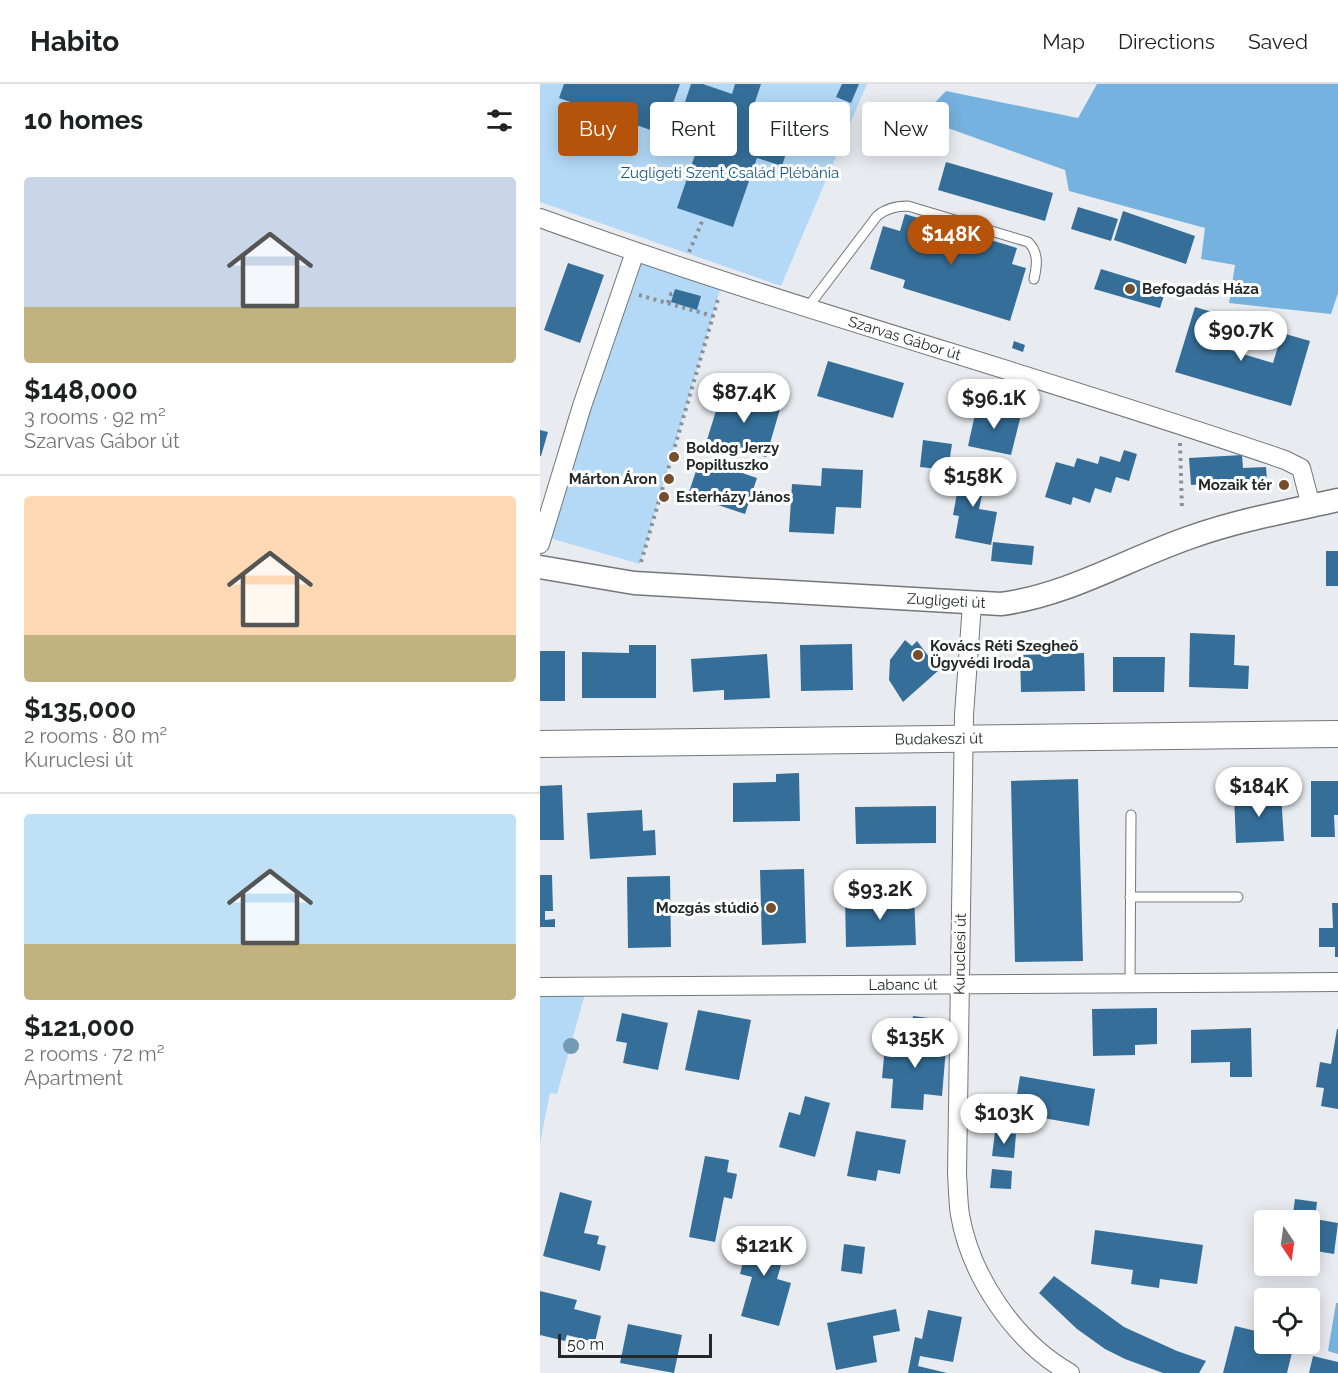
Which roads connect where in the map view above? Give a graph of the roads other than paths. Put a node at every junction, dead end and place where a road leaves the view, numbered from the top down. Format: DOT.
graph roads {
  1 [pos="540,218"];
  2 [pos="635,252"];
  3 [pos="1034,279"];
  4 [pos="808,307"];
  5 [pos="1338,500"];
  6 [pos="1311,506"];
  7 [pos="540,544"];
  8 [pos="540,567"];
  9 [pos="972,604"];
  10 [pos="1338,734"];
  11 [pos="964,740"];
  12 [pos="540,744"];
  13 [pos="1131,815"];
  14 [pos="1130,897"];
  15 [pos="1238,897"];
  16 [pos="1338,981"];
  17 [pos="960,983"];
  18 [pos="1130,983"];
  19 [pos="540,987"];
  20 [pos="1070,1373"];
  1 -- 2 [label="street, Szarvas Gábor út"];
  2 -- 4 [label="street, Szarvas Gábor út"];
  2 -- 7 [label="street"];
  3 -- 4 [label="lane"];
  4 -- 6 [label="street, Szarvas Gábor út"];
  5 -- 6 [label="street, Zugligeti út"];
  6 -- 9 [label="street, Zugligeti út"];
  8 -- 9 [label="street, Zugligeti út"];
  9 -- 11 [label="street, Kuruclesi út"];
  10 -- 11 [label="main road, Budakeszi út"];
  11 -- 12 [label="main road, Budakeszi út"];
  11 -- 17 [label="street, Kuruclesi út"];
  13 -- 14 [label="lane"];
  14 -- 15 [label="lane"];
  14 -- 18 [label="lane"];
  16 -- 18 [label="street, Labanc út"];
  17 -- 18 [label="street, Labanc út"];
  17 -- 19 [label="street, Labanc út"];
  17 -- 20 [label="street, Kuruclesi út"];
}
